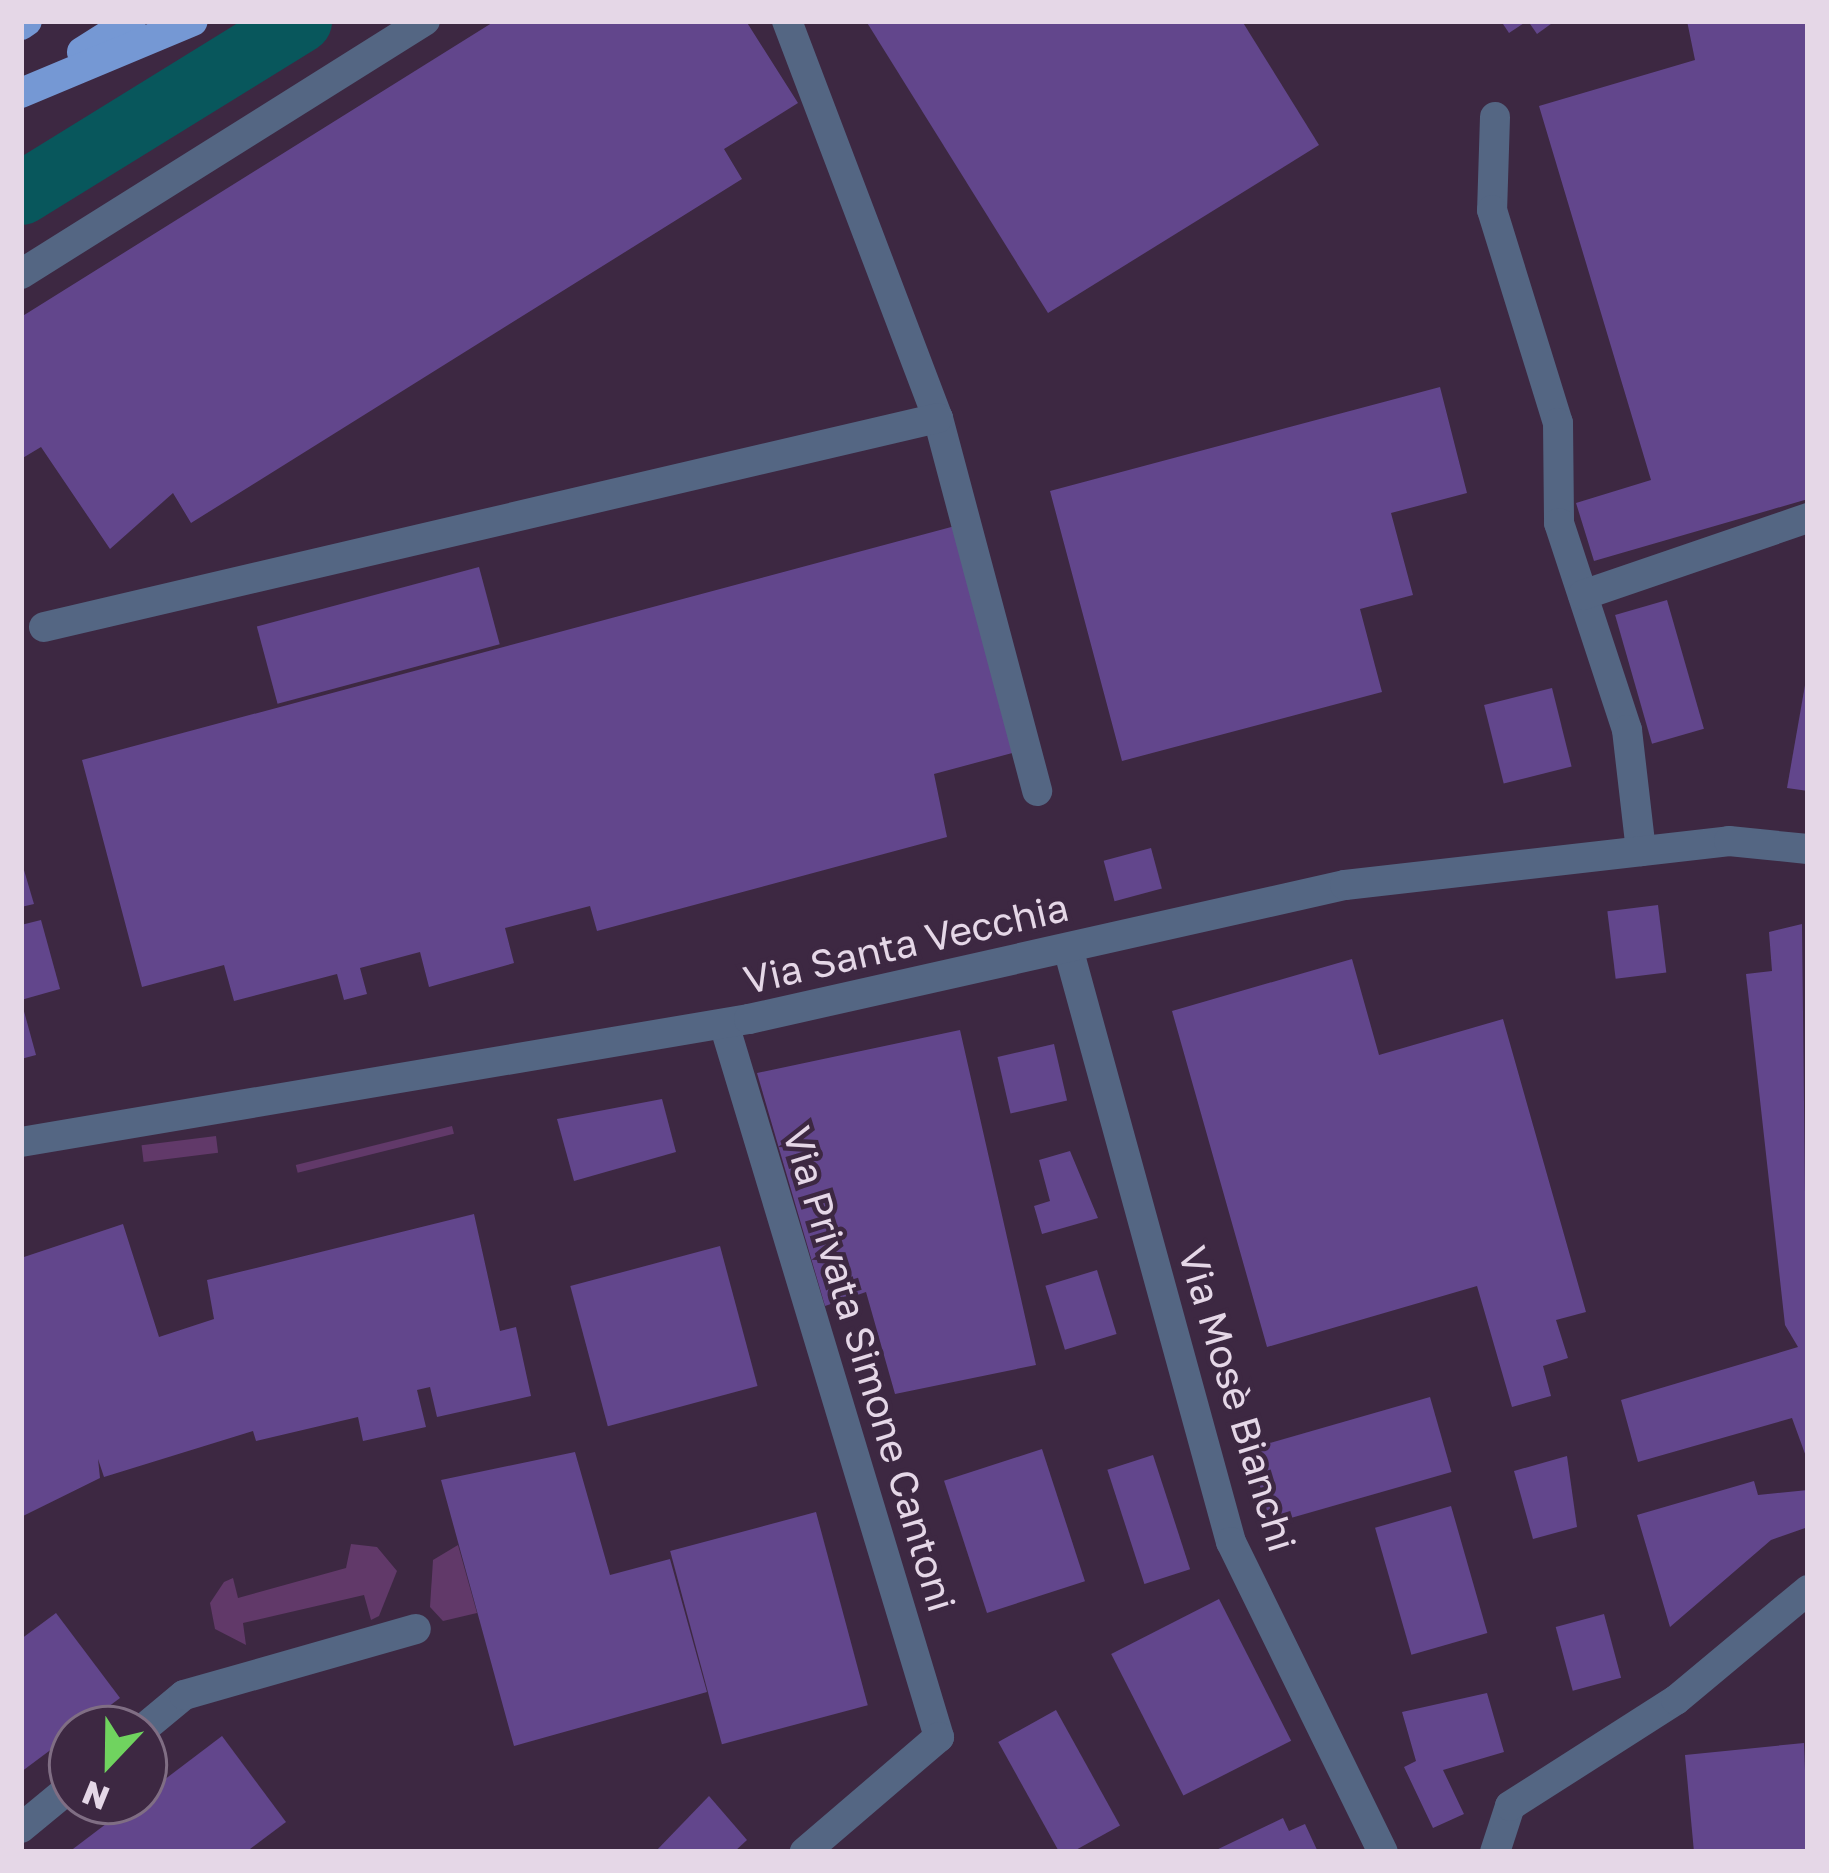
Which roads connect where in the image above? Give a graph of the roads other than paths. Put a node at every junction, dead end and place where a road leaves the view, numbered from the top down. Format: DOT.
graph roads {
  1 [pos="131,21"];
  2 [pos="193,21"];
  3 [pos="425,21"];
  4 [pos="787,21"];
  5 [pos="21,91"];
  6 [pos="1495,117"];
  7 [pos="21,274"];
  8 [pos="938,418"];
  9 [pos="1808,518"];
  10 [pos="1583,595"];
  11 [pos="44,627"];
  12 [pos="1037,791"];
  13 [pos="1808,849"];
  14 [pos="1641,851"];
  15 [pos="1068,948"];
  16 [pos="724,1024"];
  17 [pos="21,1142"];
  18 [pos="1808,1590"];
  19 [pos="416,1629"];
  20 [pos="168,1708"];
  21 [pos="48,1806"];
  22 [pos="21,1828"];
  23 [pos="805,1852"];
  24 [pos="1383,1852"];
  25 [pos="1495,1852"];
  1 -- 5 [label="main road"];
  2 -- 5 [label="main road"];
  3 -- 7 [label="street"];
  4 -- 8 [label="street"];
  6 -- 10 [label="street"];
  8 -- 11 [label="street"];
  8 -- 12 [label="street"];
  9 -- 10 [label="street"];
  10 -- 14 [label="street"];
  13 -- 14 [label="street, Via Santa Vecchia"];
  14 -- 15 [label="street, Via Santa Vecchia"];
  15 -- 16 [label="street, Via Santa Vecchia"];
  15 -- 24 [label="street, Via Mosè Bianchi"];
  16 -- 17 [label="street, Via Santa Vecchia"];
  16 -- 23 [label="street, Via Privata Simone Cantoni"];
  18 -- 25 [label="street"];
  19 -- 20 [label="street"];
  21 -- 22 [label="street"];
}
